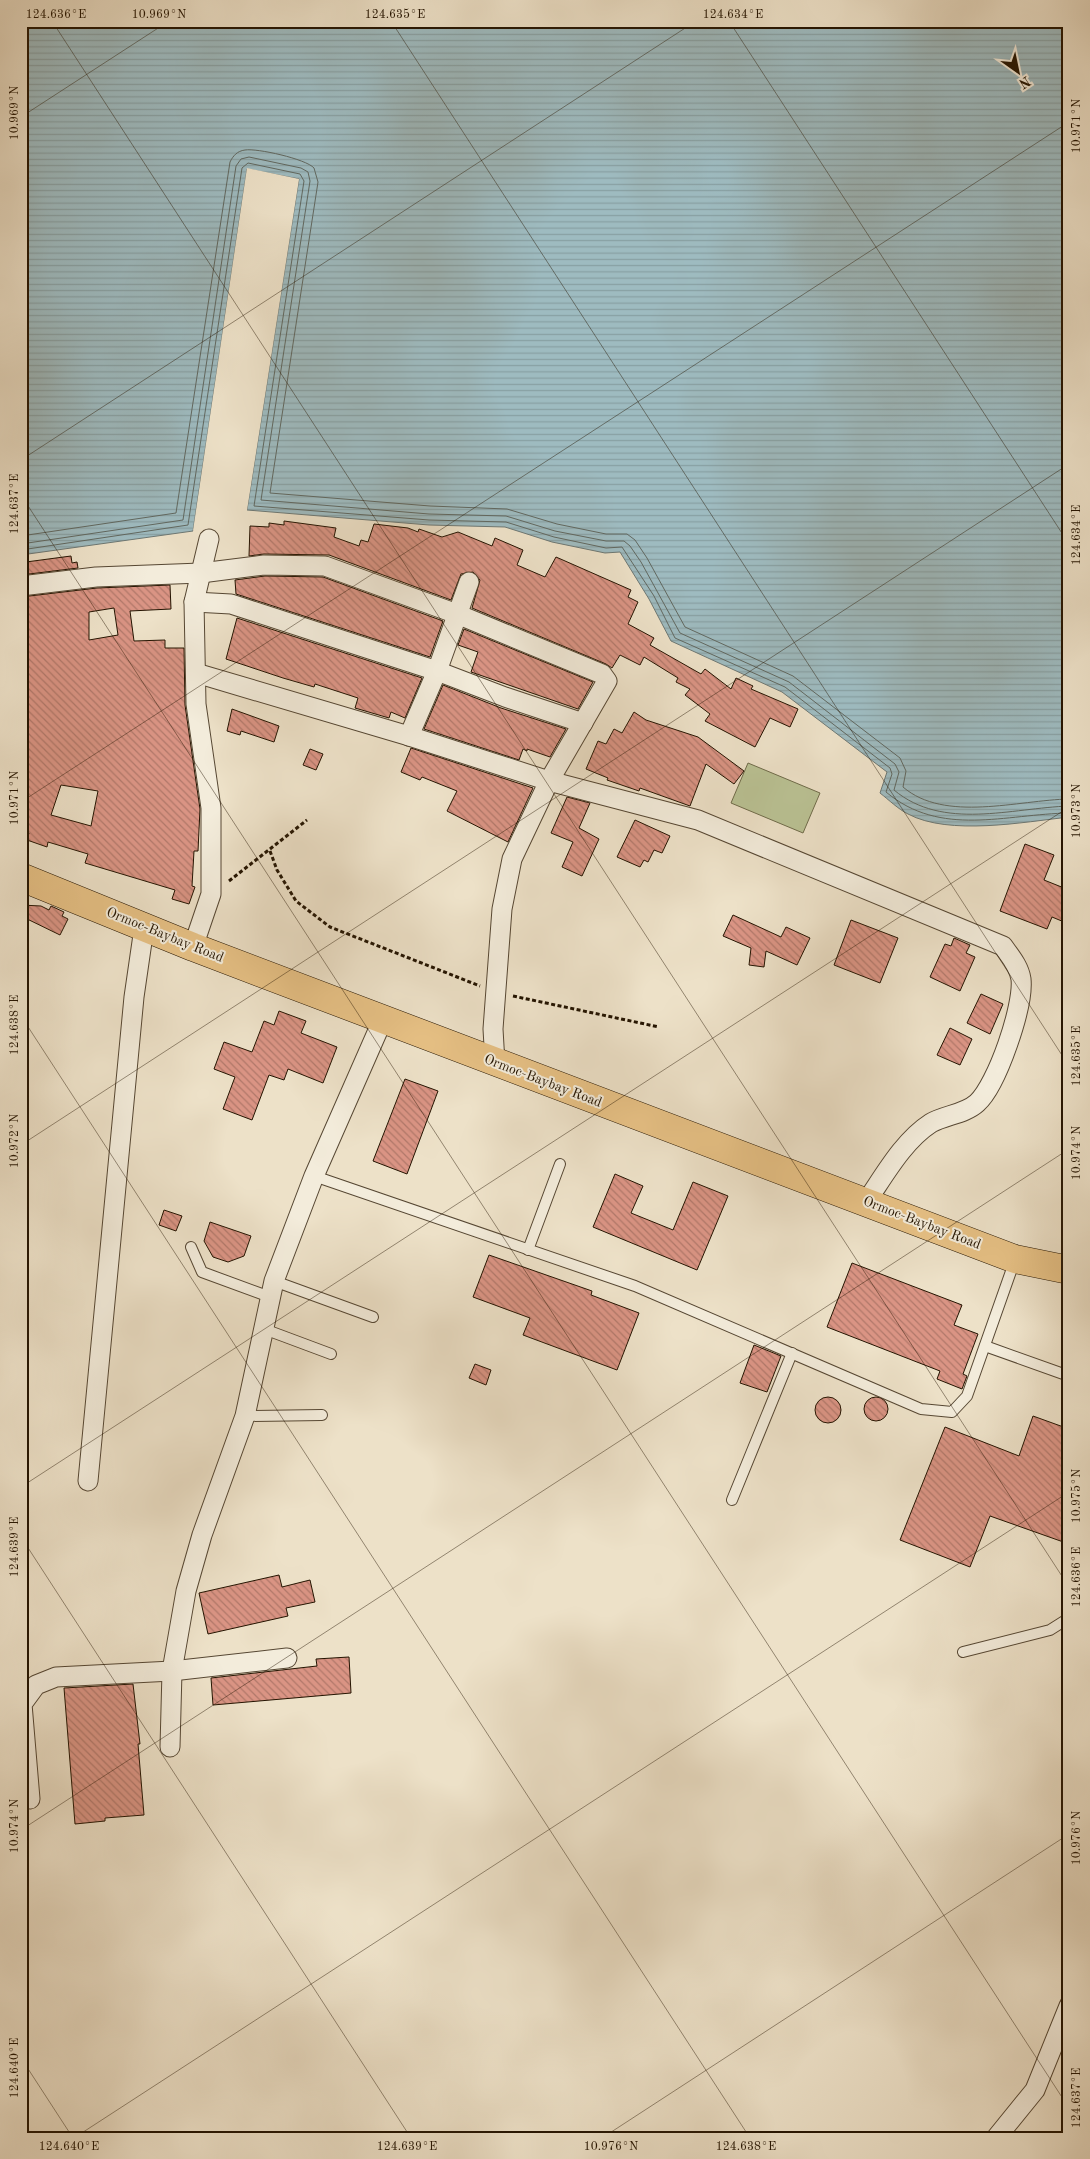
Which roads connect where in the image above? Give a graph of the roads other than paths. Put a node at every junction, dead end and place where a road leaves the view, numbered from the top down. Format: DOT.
graph roads {
  1 [pos="209,539"];
  2 [pos="201,573"];
  3 [pos="470,582"];
  4 [pos="21,586"];
  5 [pos="194,602"];
  6 [pos="457,614"];
  7 [pos="437,671"];
  8 [pos="196,672"];
  9 [pos="583,723"];
  10 [pos="409,736"];
  11 [pos="549,781"];
  12 [pos="21,877"];
  13 [pos="144,928"];
  14 [pos="193,947"];
  15 [pos="383,1019"];
  16 [pos="495,1063"];
  17 [pos="560,1164"];
  18 [pos="314,1176"];
  19 [pos="866,1202"];
  20 [pos="191,1247"];
  21 [pos="528,1250"];
  22 [pos="1016,1259"];
  23 [pos="1069,1270"];
  24 [pos="272,1289"];
  25 [pos="373,1317"];
  26 [pos="264,1329"];
  27 [pos="985,1346"];
  28 [pos="331,1354"];
  29 [pos="792,1354"];
  30 [pos="1069,1376"];
  31 [pos="322,1415"];
  32 [pos="245,1416"];
  33 [pos="88,1481"];
  34 [pos="732,1500"];
  35 [pos="1069,1618"];
  36 [pos="963,1652"];
  37 [pos="287,1658"];
  38 [pos="172,1671"];
  39 [pos="170,1747"];
  40 [pos="30,1799"];
  41 [pos="1069,2006"];
  42 [pos="996,2138"];
  1 -- 2 [label="street"];
  2 -- 4 [label="street"];
  2 -- 5 [label="street"];
  2 -- 6 [label="street"];
  3 -- 6 [label="street"];
  5 -- 7 [label="street"];
  5 -- 8 [label="street"];
  6 -- 7 [label="street"];
  6 -- 9 [label="street"];
  7 -- 9 [label="street"];
  7 -- 10 [label="street"];
  8 -- 10 [label="street"];
  8 -- 14 [label="street"];
  9 -- 11 [label="street"];
  10 -- 11 [label="street"];
  11 -- 16 [label="street"];
  11 -- 19 [label="street"];
  12 -- 13 [label="highway, Ormoc-Baybay Road"];
  13 -- 14 [label="highway, Ormoc-Baybay Road"];
  13 -- 33 [label="street"];
  14 -- 15 [label="highway, Ormoc-Baybay Road"];
  15 -- 16 [label="highway, Ormoc-Baybay Road"];
  15 -- 18 [label="street"];
  16 -- 19 [label="highway, Ormoc-Baybay Road"];
  17 -- 21 [label="lane"];
  18 -- 21 [label="lane"];
  18 -- 24 [label="street"];
  19 -- 22 [label="highway, Ormoc-Baybay Road"];
  20 -- 24 [label="lane"];
  21 -- 29 [label="lane"];
  22 -- 23 [label="highway, Ormoc-Baybay Road"];
  22 -- 27 [label="lane"];
  24 -- 25 [label="lane"];
  24 -- 26 [label="street"];
  26 -- 28 [label="lane"];
  26 -- 32 [label="street"];
  27 -- 29 [label="lane"];
  27 -- 30 [label="lane"];
  29 -- 34 [label="lane"];
  31 -- 32 [label="lane"];
  32 -- 38 [label="street"];
  35 -- 36 [label="lane"];
  37 -- 38 [label="street"];
  38 -- 39 [label="street"];
  38 -- 40 [label="street"];
  41 -- 42 [label="street"];
}
